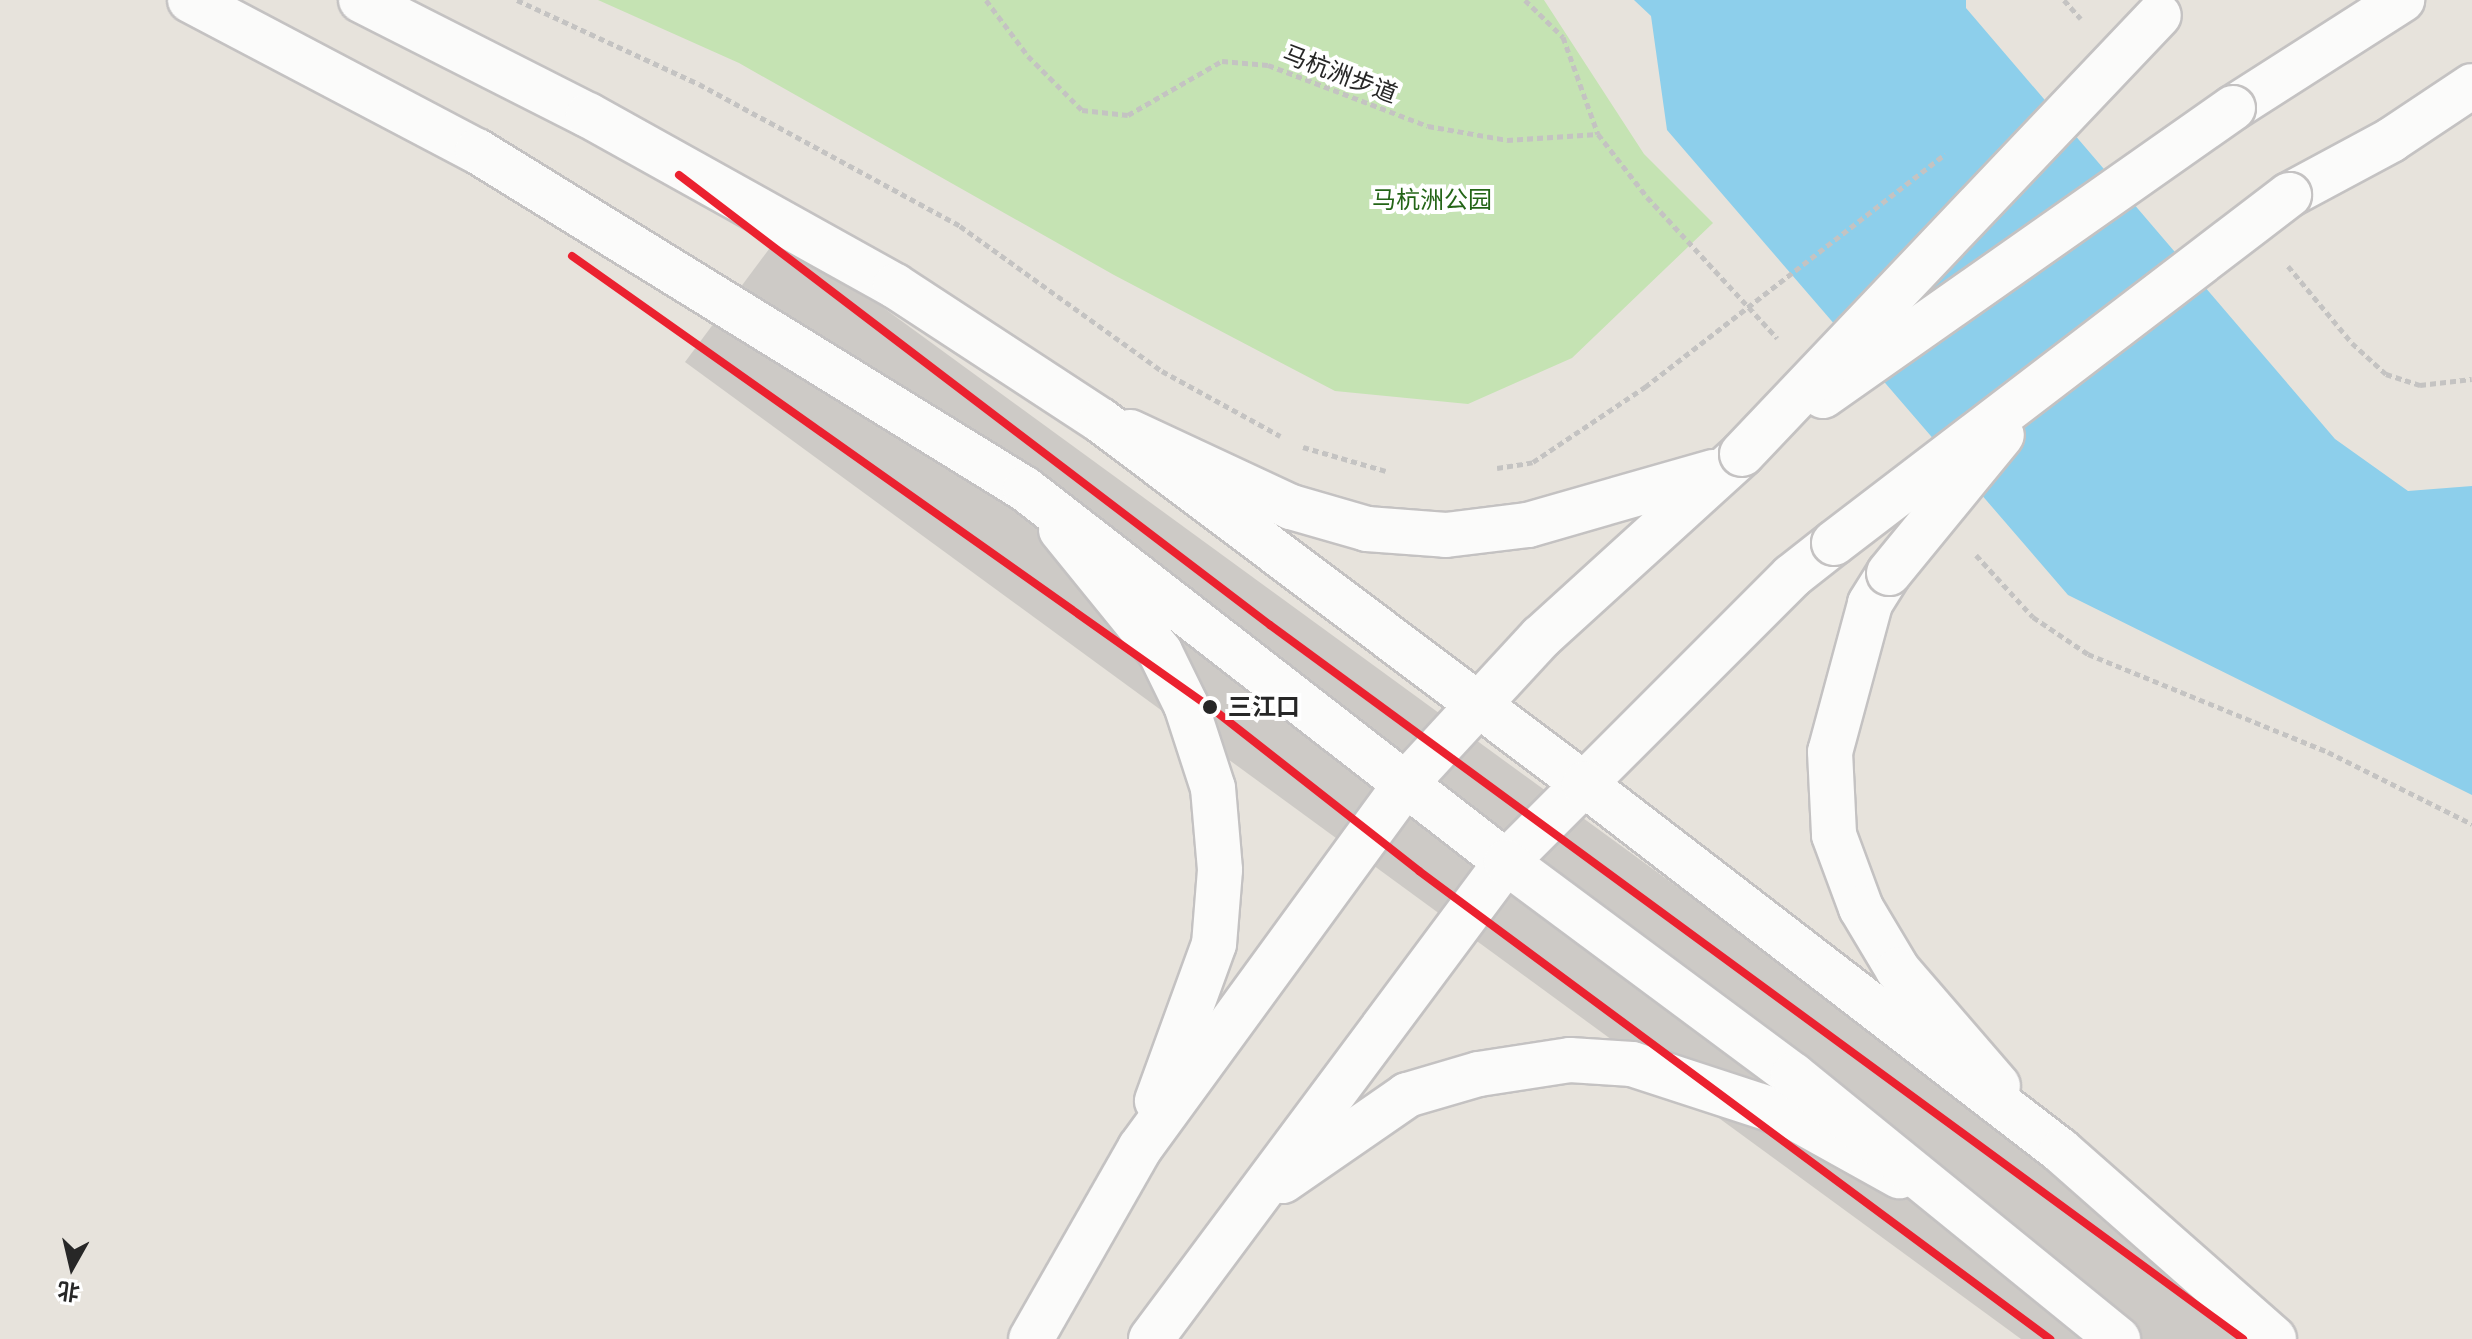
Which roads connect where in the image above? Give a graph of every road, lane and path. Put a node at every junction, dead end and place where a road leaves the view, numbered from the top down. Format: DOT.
graph roads {
  1 [pos="190,0"];
  2 [pos="361,0"];
  3 [pos="517,0"];
  4 [pos="986,0"];
  5 [pos="2402,0"];
  6 [pos="2171,8"];
  7 [pos="2472,86"];
  8 [pos="1598,134"];
  9 [pos="1947,152"];
  10 [pos="2048,379"];
  11 [pos="1089,413"];
  12 [pos="1285,439"];
  13 [pos="1299,446"];
  14 [pos="1734,461"];
  15 [pos="1487,471"];
  16 [pos="1396,474"];
  17 [pos="1025,489"];
  18 [pos="1480,708"];
  19 [pos="1408,781"];
  20 [pos="1584,784"];
  21 [pos="1506,862"];
  22 [pos="1140,1148"];
  23 [pos="2061,1151"];
  24 [pos="1949,1203"];
  25 [pos="1240,1213"];
  26 [pos="1031,1339"];
  27 [pos="1151,1339"];
  28 [pos="2118,1339"];
  29 [pos="2274,1339"];
  1 -- 17 [label="street"];
  2 -- 11 [label="street"];
  3 -- 12 [label="path"];
  4 -- 8 [label="path, 马杭洲步道"];
  5 -- 14 [label="street, bridge"];
  6 -- 14 [label="street, bridge"];
  7 -- 10 [label="street, bridge"];
  9 -- 15 [label="path, bridge"];
  10 -- 20 [label="street, bridge"];
  10 -- 23 [label="street, bridge"];
  11 -- 14 [label="street"];
  11 -- 18 [label="street"];
  13 -- 16 [label="path"];
  14 -- 18 [label="street"];
  17 -- 19 [label="street"];
  17 -- 22 [label="street"];
  18 -- 19 [label="street"];
  18 -- 20 [label="street"];
  19 -- 21 [label="street"];
  19 -- 22 [label="street"];
  20 -- 21 [label="street"];
  20 -- 23 [label="street"];
  21 -- 24 [label="street"];
  21 -- 25 [label="street"];
  22 -- 26 [label="street"];
  23 -- 29 [label="street"];
  24 -- 25 [label="street"];
  24 -- 28 [label="street"];
  25 -- 27 [label="street"];
}
